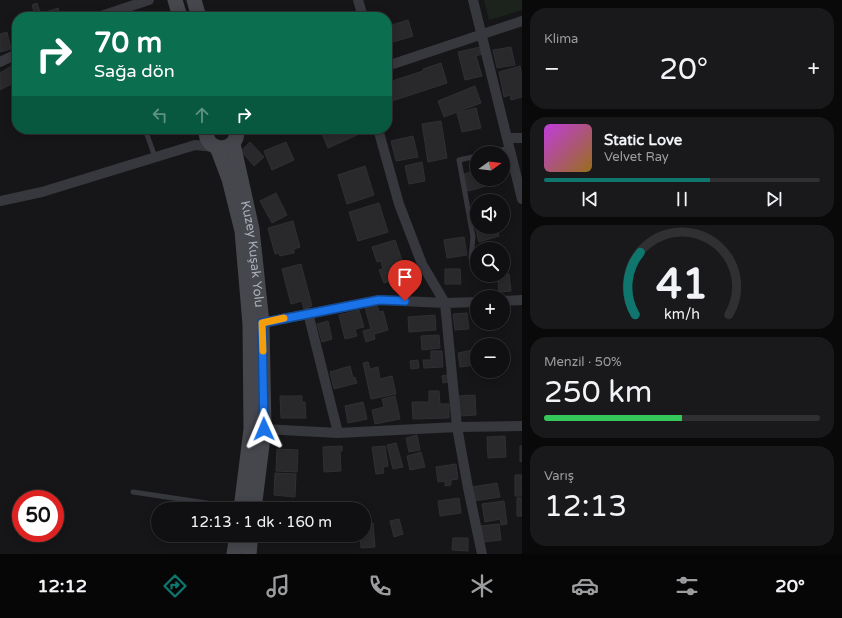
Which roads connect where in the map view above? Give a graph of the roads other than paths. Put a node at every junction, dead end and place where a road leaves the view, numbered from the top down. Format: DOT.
graph roads {
  1 [pos="149,0"];
  2 [pos="175,0"];
  3 [pos="194,0"];
  4 [pos="358,0"];
  5 [pos="473,0"];
  6 [pos="113,12"];
  7 [pos="179,12"];
  8 [pos="198,12"];
  9 [pos="362,12"];
  10 [pos="522,21"];
  11 [pos="482,34"];
  12 [pos="12,56"];
  13 [pos="0,62"];
  14 [pos="392,64"];
  15 [pos="147,134"];
  16 [pos="202,134"];
  17 [pos="206,134"];
  18 [pos="379,134"];
  19 [pos="237,135"];
  20 [pos="522,138"];
  21 [pos="509,143"];
  22 [pos="194,145"];
  23 [pos="503,146"];
  24 [pos="220,154"];
  25 [pos="155,157"];
  26 [pos="470,158"];
  27 [pos="522,199"];
  28 [pos="0,201"];
  29 [pos="474,242"];
  30 [pos="522,300"];
  31 [pos="510,301"];
  32 [pos="470,302"];
  33 [pos="445,303"];
  34 [pos="308,313"];
  35 [pos="262,323"];
  36 [pos="522,426"];
  37 [pos="457,427"];
  38 [pos="264,429"];
  39 [pos="338,433"];
  40 [pos="133,492"];
  41 [pos="199,502"];
  42 [pos="246,502"];
  43 [pos="247,502"];
  44 [pos="236,542"];
  45 [pos="250,542"];
  46 [pos="234,554"];
  47 [pos="249,554"];
  48 [pos="482,554"];
  1 -- 6 [label="street"];
  2 -- 7 [label="main road"];
  3 -- 8 [label="main road"];
  4 -- 9 [label="street"];
  5 -- 11 [label="street"];
  10 -- 11 [label="street"];
  11 -- 14 [label="street"];
  11 -- 21 [label="street"];
  12 -- 13 [label="street"];
  15 -- 25 [label="lane"];
  16 -- 22 [label="street"];
  17 -- 24 [label="main road, Kuzey Kuşak Yolu"];
  18 -- 33 [label="street"];
  19 -- 24 [label="main road"];
  19 -- 35 [label="main road, Kuzey Kuşak Yolu"];
  20 -- 21 [label="street"];
  21 -- 23 [label="lane"];
  21 -- 27 [label="street"];
  22 -- 24 [label="street"];
  22 -- 24 [label="street"];
  22 -- 25 [label="street"];
  24 -- 42 [label="main road, Kuzey Kuşak Yolu"];
  25 -- 28 [label="street"];
  26 -- 29 [label="lane"];
  30 -- 31 [label="street"];
  32 -- 33 [label="street"];
  33 -- 34 [label="street"];
  33 -- 37 [label="street"];
  34 -- 35 [label="street"];
  34 -- 39 [label="street"];
  35 -- 38 [label="main road, Kuzey Kuşak Yolu"];
  36 -- 37 [label="street"];
  37 -- 39 [label="street"];
  37 -- 48 [label="street"];
  38 -- 39 [label="street"];
  38 -- 43 [label="main road, Kuzey Kuşak Yolu"];
  40 -- 41 [label="lane"];
  44 -- 46 [label="main road"];
  45 -- 47 [label="main road"];
}
